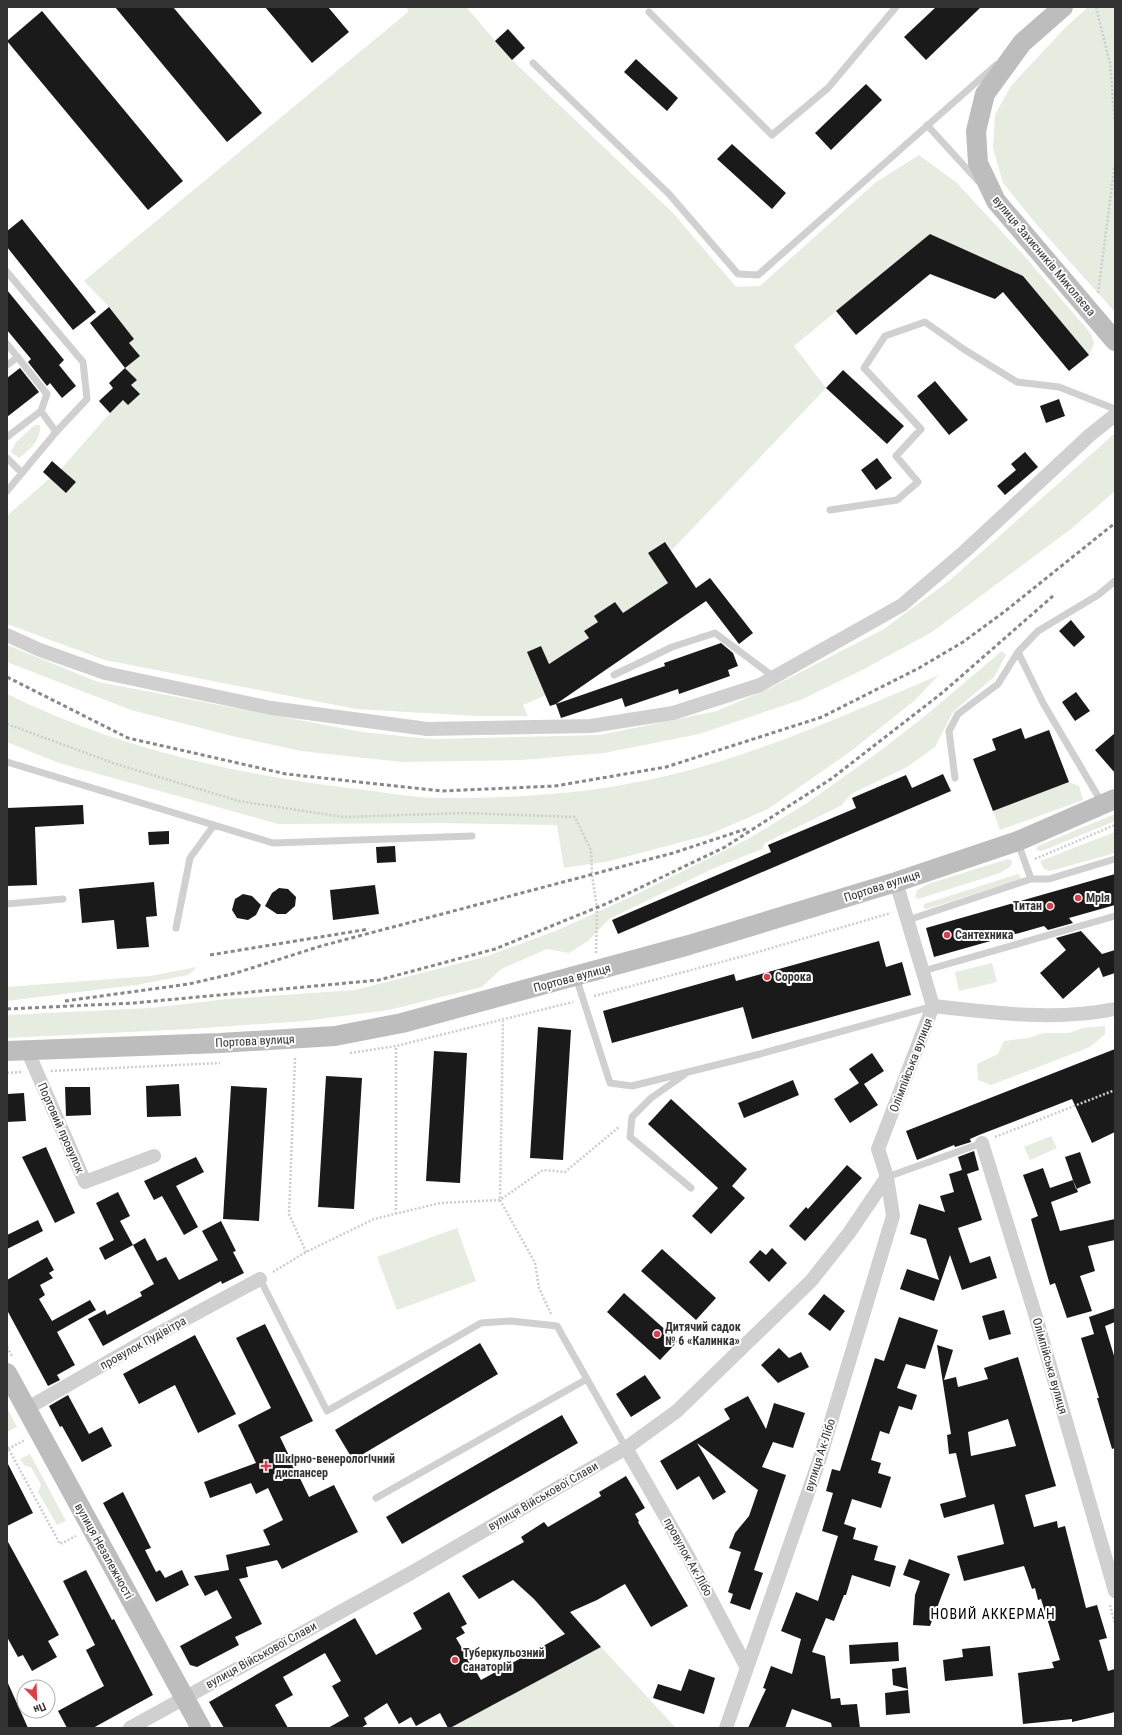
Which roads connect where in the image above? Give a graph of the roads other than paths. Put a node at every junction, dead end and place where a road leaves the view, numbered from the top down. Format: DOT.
graph roads {
  1 [pos="896,7"];
  2 [pos="1063,7"];
  3 [pos="649,12"];
  4 [pos="1022,43"];
  5 [pos="533,63"];
  6 [pos="927,125"];
  7 [pos="996,201"];
  8 [pos="7,272"];
  9 [pos="1115,341"];
  10 [pos="7,344"];
  11 [pos="18,357"];
  12 [pos="7,365"];
  13 [pos="1115,409"];
  14 [pos="41,410"];
  15 [pos="1115,415"];
  16 [pos="56,432"];
  17 [pos="7,437"];
  18 [pos="7,458"];
  19 [pos="22,473"];
  20 [pos="7,491"];
  21 [pos="830,510"];
  22 [pos="1115,581"];
  23 [pos="7,635"];
  24 [pos="1018,652"];
  25 [pos="614,675"];
  26 [pos="774,677"];
  27 [pos="7,762"];
  28 [pos="955,778"];
  29 [pos="1109,802"];
  30 [pos="214,825"];
  31 [pos="472,836"];
  32 [pos="1018,841"];
  33 [pos="1115,859"];
  34 [pos="1031,879"];
  35 [pos="896,882"];
  36 [pos="63,899"];
  37 [pos="7,904"];
  38 [pos="1115,916"];
  39 [pos="908,920"];
  40 [pos="176,928"];
  41 [pos="923,971"];
  42 [pos="576,977"];
  43 [pos="933,1006"];
  44 [pos="1115,1009"];
  45 [pos="27,1050"];
  46 [pos="7,1051"];
  47 [pos="688,1072"];
  48 [pos="982,1142"];
  49 [pos="154,1156"];
  50 [pos="888,1178"];
  51 [pos="691,1188"];
  52 [pos="260,1279"];
  53 [pos="7,1373"];
  54 [pos="587,1379"];
  55 [pos="26,1409"];
  56 [pos="626,1448"];
  57 [pos="376,1498"];
  58 [pos="1115,1591"];
  59 [pos="747,1668"];
  60 [pos="184,1697"];
  61 [pos="130,1728"];
  62 [pos="201,1728"];
  63 [pos="726,1728"];
  1 -- 3 [label="lane"];
  2 -- 4 [label="main road, вулиця Захисників Миколаєва"];
  4 -- 6 [label="lane"];
  4 -- 7 [label="main road, вулиця Захисників Миколаєва"];
  5 -- 6 [label="lane"];
  6 -- 7 [label="lane"];
  7 -- 9 [label="main road, вулиця Захисників Миколаєва"];
  8 -- 16 [label="lane"];
  10 -- 11 [label="lane"];
  11 -- 12 [label="lane"];
  11 -- 14 [label="lane"];
  13 -- 21 [label="lane"];
  14 -- 16 [label="lane"];
  14 -- 17 [label="lane"];
  15 -- 26 [label="street"];
  16 -- 19 [label="lane"];
  18 -- 19 [label="lane"];
  19 -- 20 [label="lane"];
  22 -- 24 [label="lane"];
  23 -- 26 [label="street"];
  24 -- 28 [label="lane"];
  24 -- 29 [label="lane"];
  25 -- 26 [label="lane"];
  27 -- 30 [label="lane"];
  29 -- 32 [label="main road, Портова вулиця"];
  30 -- 31 [label="lane"];
  30 -- 40 [label="lane"];
  32 -- 34 [label="lane"];
  32 -- 35 [label="main road, Портова вулиця"];
  33 -- 34 [label="lane"];
  34 -- 39 [label="lane"];
  35 -- 39 [label="street, Олімпійська вулиця"];
  35 -- 42 [label="main road, Портова вулиця"];
  36 -- 37 [label="lane"];
  38 -- 41 [label="lane"];
  39 -- 41 [label="street, Олімпійська вулиця"];
  41 -- 43 [label="street, Олімпійська вулиця"];
  42 -- 45 [label="main road, Портова вулиця"];
  42 -- 47 [label="lane"];
  43 -- 44 [label="street"];
  43 -- 47 [label="lane"];
  43 -- 50 [label="street, Олімпійська вулиця"];
  45 -- 46 [label="main road, Портова вулиця"];
  45 -- 49 [label="street, Портовий провулок"];
  47 -- 51 [label="lane"];
  48 -- 50 [label="lane"];
  48 -- 58 [label="street, Олімпійська вулиця"];
  50 -- 56 [label="street, вулиця Військової Слави"];
  50 -- 59 [label="street, вулиця Ак-Лібо"];
  52 -- 54 [label="lane"];
  52 -- 55 [label="street, провулок Пудівітра"];
  53 -- 55 [label="main road, вулиця Незалежності"];
  54 -- 56 [label="lane"];
  54 -- 57 [label="lane"];
  55 -- 60 [label="main road, вулиця Незалежності"];
  56 -- 59 [label="street, провулок Ак-Лібо"];
  56 -- 60 [label="street, вулиця Військової Слави"];
  59 -- 63 [label="street, вулиця Ак-Лібо"];
  60 -- 61 [label="street, вулиця Військової Слави"];
  60 -- 62 [label="main road, вулиця Незалежності"];
}
